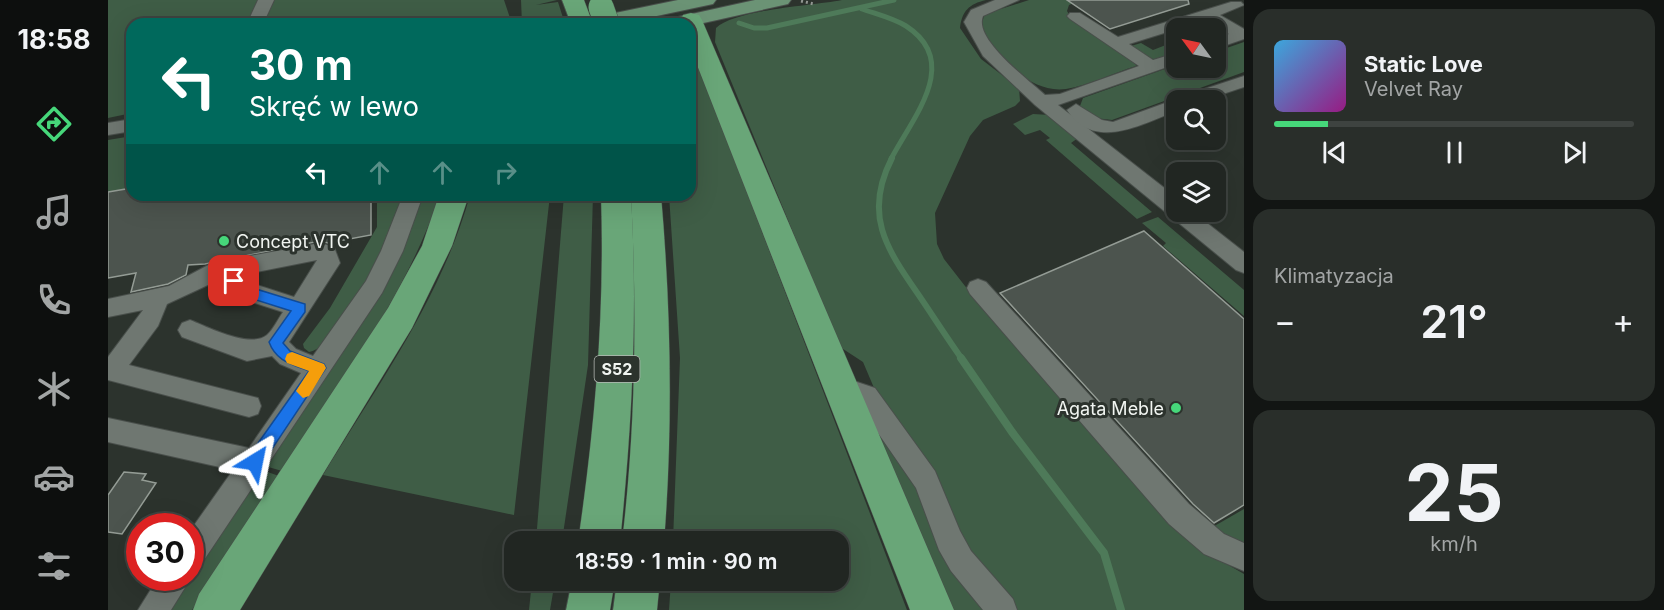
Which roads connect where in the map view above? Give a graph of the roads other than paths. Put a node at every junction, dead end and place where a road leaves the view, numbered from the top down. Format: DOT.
graph roads {
  1 [pos="266,0"];
  2 [pos="782,0"];
  3 [pos="1011,0"];
  4 [pos="1236,5"];
  5 [pos="687,12"];
  6 [pos="590,13"];
  7 [pos="1208,14"];
  8 [pos="1075,16"];
  9 [pos="258,18"];
  10 [pos="696,34"];
  11 [pos="1243,34"];
  12 [pos="1226,40"];
  13 [pos="1117,43"];
  14 [pos="1166,62"];
  15 [pos="1152,67"];
  16 [pos="1244,81"];
  17 [pos="1218,90"];
  18 [pos="1062,99"];
  19 [pos="1041,101"];
  20 [pos="1166,109"];
  21 [pos="126,126"];
  22 [pos="108,129"];
  23 [pos="1166,200"];
  24 [pos="411,201"];
  25 [pos="452,201"];
  26 [pos="616,201"];
  27 [pos="646,201"];
  28 [pos="1192,222"];
  29 [pos="1244,264"];
  30 [pos="236,267"];
  31 [pos="978,288"];
  32 [pos="157,299"];
  33 [pos="108,308"];
  34 [pos="300,308"];
  35 [pos="190,330"];
  36 [pos="276,342"];
  37 [pos="319,368"];
  38 [pos="857,393"];
  39 [pos="249,406"];
  40 [pos="108,430"];
  41 [pos="255,462"];
  42 [pos="600,531"];
  43 [pos="644,531"];
  44 [pos="263,534"];
  45 [pos="204,536"];
  46 [pos="1244,557"];
  47 [pos="167,591"];
  48 [pos="638,591"];
  49 [pos="153,610"];
  50 [pos="215,610"];
  51 [pos="225,610"];
  52 [pos="635,610"];
  53 [pos="932,610"];
  54 [pos="1002,610"];
  1 -- 9 [label="street"];
  2 -- 5 [label="main road"];
  3 -- 19 [label="street"];
  4 -- 7 [label="street"];
  5 -- 6 [label="main road"];
  7 -- 11 [label="street"];
  7 -- 13 [label="street"];
  8 -- 13 [label="street"];
  10 -- 53 [label="highway"];
  11 -- 12 [label="street"];
  13 -- 15 [label="street"];
  14 -- 15 [label="street"];
  15 -- 18 [label="street"];
  16 -- 17 [label="street"];
  18 -- 19 [label="street"];
  18 -- 20 [label="street"];
  19 -- 23 [label="street"];
  21 -- 22 [label="street"];
  24 -- 37 [label="street"];
  25 -- 44 [label="highway"];
  26 -- 42 [label="highway, S52"];
  27 -- 43 [label="highway, S52"];
  28 -- 29 [label="street"];
  30 -- 32 [label="street"];
  30 -- 34 [label="street"];
  30 -- 34 [label="street"];
  31 -- 46 [label="street"];
  32 -- 33 [label="street"];
  32 -- 39 [label="street"];
  34 -- 36 [label="street"];
  35 -- 36 [label="street"];
  36 -- 37 [label="street"];
  37 -- 41 [label="street"];
  38 -- 54 [label="street"];
  40 -- 41 [label="street"];
  41 -- 45 [label="street"];
  44 -- 50 [label="highway"];
  44 -- 51 [label="highway"];
  47 -- 49 [label="street"];
  48 -- 52 [label="highway"];
}
